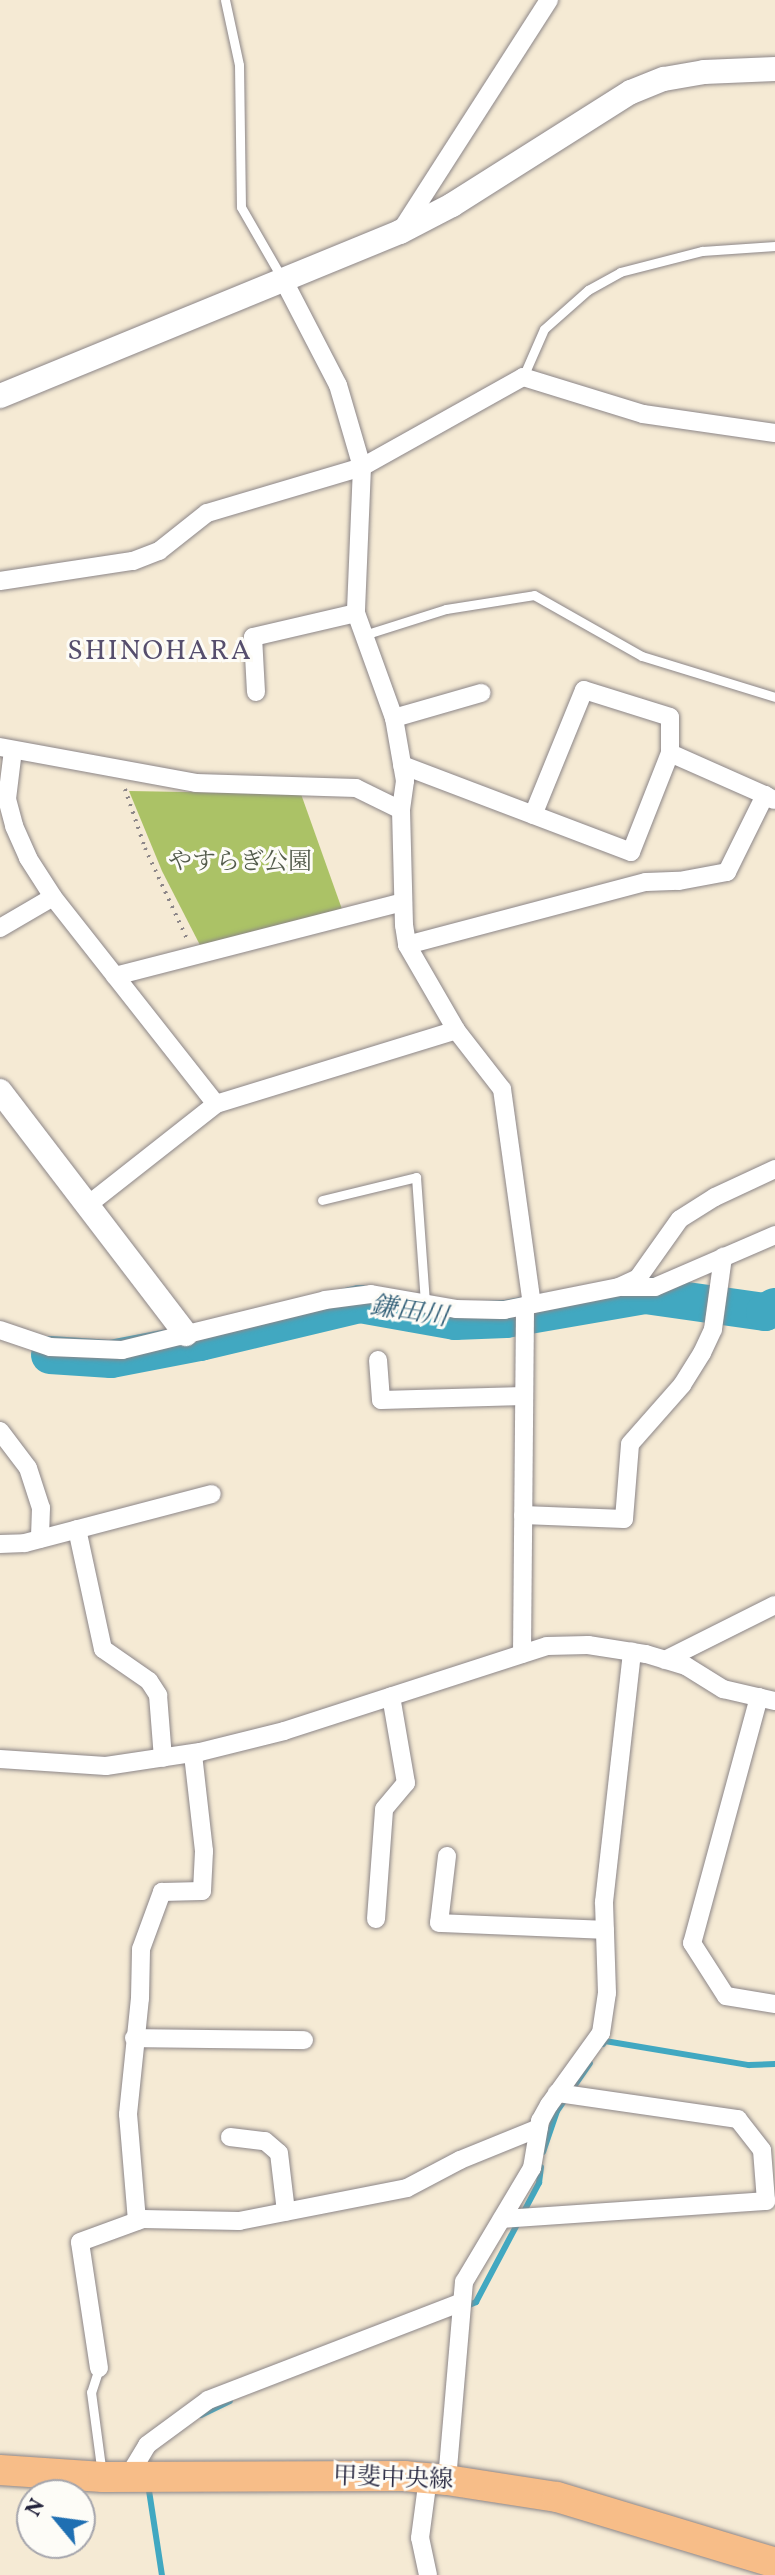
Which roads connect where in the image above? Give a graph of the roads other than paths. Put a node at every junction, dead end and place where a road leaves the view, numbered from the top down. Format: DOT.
graph roads {
  1 [pos="225,0"];
  2 [pos="549,0"];
  3 [pos="775,69"];
  4 [pos="400,232"];
  5 [pos="775,246"];
  6 [pos="284,281"];
  7 [pos="523,377"];
  8 [pos="0,396"];
  9 [pos="775,433"];
  10 [pos="362,467"];
  11 [pos="0,581"];
  12 [pos="356,613"];
  13 [pos="364,635"];
  14 [pos="256,692"];
  15 [pos="481,693"];
  16 [pos="775,697"];
  17 [pos="394,718"];
  18 [pos="7,748"];
  19 [pos="670,753"];
  20 [pos="402,765"];
  21 [pos="770,798"];
  22 [pos="401,810"];
  23 [pos="533,815"];
  24 [pos="53,897"];
  25 [pos="403,902"];
  26 [pos="0,928"];
  27 [pos="407,945"];
  28 [pos="115,976"];
  29 [pos="456,1030"];
  30 [pos="0,1091"];
  31 [pos="216,1104"];
  32 [pos="775,1169"];
  33 [pos="322,1200"];
  34 [pos="89,1204"];
  35 [pos="775,1235"];
  36 [pos="723,1257"];
  37 [pos="619,1287"];
  38 [pos="425,1303"];
  39 [pos="528,1305"];
  40 [pos="0,1330"];
  41 [pos="186,1334"];
  42 [pos="378,1360"];
  43 [pos="524,1396"];
  44 [pos="0,1431"];
  45 [pos="212,1494"];
  46 [pos="523,1515"];
  47 [pos="77,1529"];
  48 [pos="40,1539"];
  49 [pos="0,1544"];
  50 [pos="775,1605"];
  51 [pos="632,1652"];
  52 [pos="522,1654"];
  53 [pos="665,1660"];
  54 [pos="391,1696"];
  55 [pos="767,1699"];
  56 [pos="193,1754"];
  57 [pos="163,1758"];
  58 [pos="0,1759"];
  59 [pos="447,1856"];
  60 [pos="376,1919"];
  61 [pos="605,1930"];
  62 [pos="775,2004"];
  63 [pos="134,2038"];
  64 [pos="304,2040"];
  65 [pos="557,2093"];
  66 [pos="539,2128"];
  67 [pos="230,2137"];
  68 [pos="286,2212"];
  69 [pos="502,2219"];
  70 [pos="137,2221"];
  71 [pos="462,2302"];
  72 [pos="99,2368"];
  73 [pos="0,2470"];
  74 [pos="115,2477"];
  75 [pos="438,2479"];
  76 [pos="775,2563"];
  77 [pos="428,2575"];
  1 -- 6 [label="lane"];
  2 -- 4 [label="street"];
  3 -- 4 [label="street"];
  4 -- 6 [label="street"];
  5 -- 7 [label="lane"];
  6 -- 8 [label="street"];
  6 -- 10 [label="street"];
  7 -- 9 [label="street"];
  7 -- 10 [label="street"];
  10 -- 11 [label="street"];
  10 -- 12 [label="street"];
  12 -- 13 [label="street"];
  12 -- 14 [label="street"];
  13 -- 16 [label="lane"];
  13 -- 17 [label="street"];
  15 -- 17 [label="street"];
  17 -- 20 [label="street"];
  18 -- 22 [label="street"];
  18 -- 24 [label="street"];
  19 -- 21 [label="street"];
  19 -- 23 [label="street"];
  19 -- 23 [label="street"];
  20 -- 22 [label="street"];
  20 -- 23 [label="street"];
  21 -- 27 [label="street"];
  22 -- 25 [label="street"];
  24 -- 26 [label="street"];
  24 -- 28 [label="street"];
  25 -- 27 [label="street"];
  25 -- 28 [label="street"];
  27 -- 29 [label="street"];
  28 -- 31 [label="street"];
  29 -- 31 [label="street"];
  29 -- 39 [label="street"];
  30 -- 34 [label="street"];
  31 -- 34 [label="street"];
  32 -- 37 [label="street"];
  33 -- 38 [label="lane"];
  34 -- 41 [label="street"];
  35 -- 36 [label="street"];
  36 -- 37 [label="street"];
  36 -- 46 [label="street"];
  37 -- 39 [label="street"];
  38 -- 39 [label="street"];
  38 -- 41 [label="street"];
  39 -- 43 [label="street"];
  40 -- 41 [label="street"];
  42 -- 43 [label="street"];
  43 -- 46 [label="street"];
  44 -- 48 [label="street"];
  45 -- 47 [label="street"];
  46 -- 52 [label="street"];
  47 -- 48 [label="street"];
  47 -- 57 [label="street"];
  48 -- 49 [label="street"];
  50 -- 53 [label="street"];
  51 -- 52 [label="street"];
  51 -- 53 [label="street"];
  51 -- 61 [label="street"];
  52 -- 54 [label="street"];
  53 -- 55 [label="street"];
  54 -- 56 [label="street"];
  54 -- 60 [label="street"];
  55 -- 62 [label="street"];
  56 -- 57 [label="street"];
  56 -- 63 [label="street"];
  57 -- 58 [label="street"];
  59 -- 61 [label="street"];
  61 -- 65 [label="street"];
  63 -- 64 [label="street"];
  63 -- 70 [label="street"];
  65 -- 66 [label="street"];
  65 -- 69 [label="street"];
  66 -- 68 [label="street"];
  66 -- 69 [label="street"];
  67 -- 68 [label="street"];
  68 -- 70 [label="street"];
  69 -- 71 [label="street"];
  70 -- 72 [label="street"];
  71 -- 74 [label="street"];
  71 -- 75 [label="street"];
  72 -- 74 [label="lane"];
  73 -- 74 [label="main road, 甲斐中央線"];
  74 -- 75 [label="main road, 甲斐中央線"];
  75 -- 76 [label="main road, 甲斐中央線"];
  75 -- 77 [label="street"];
}
